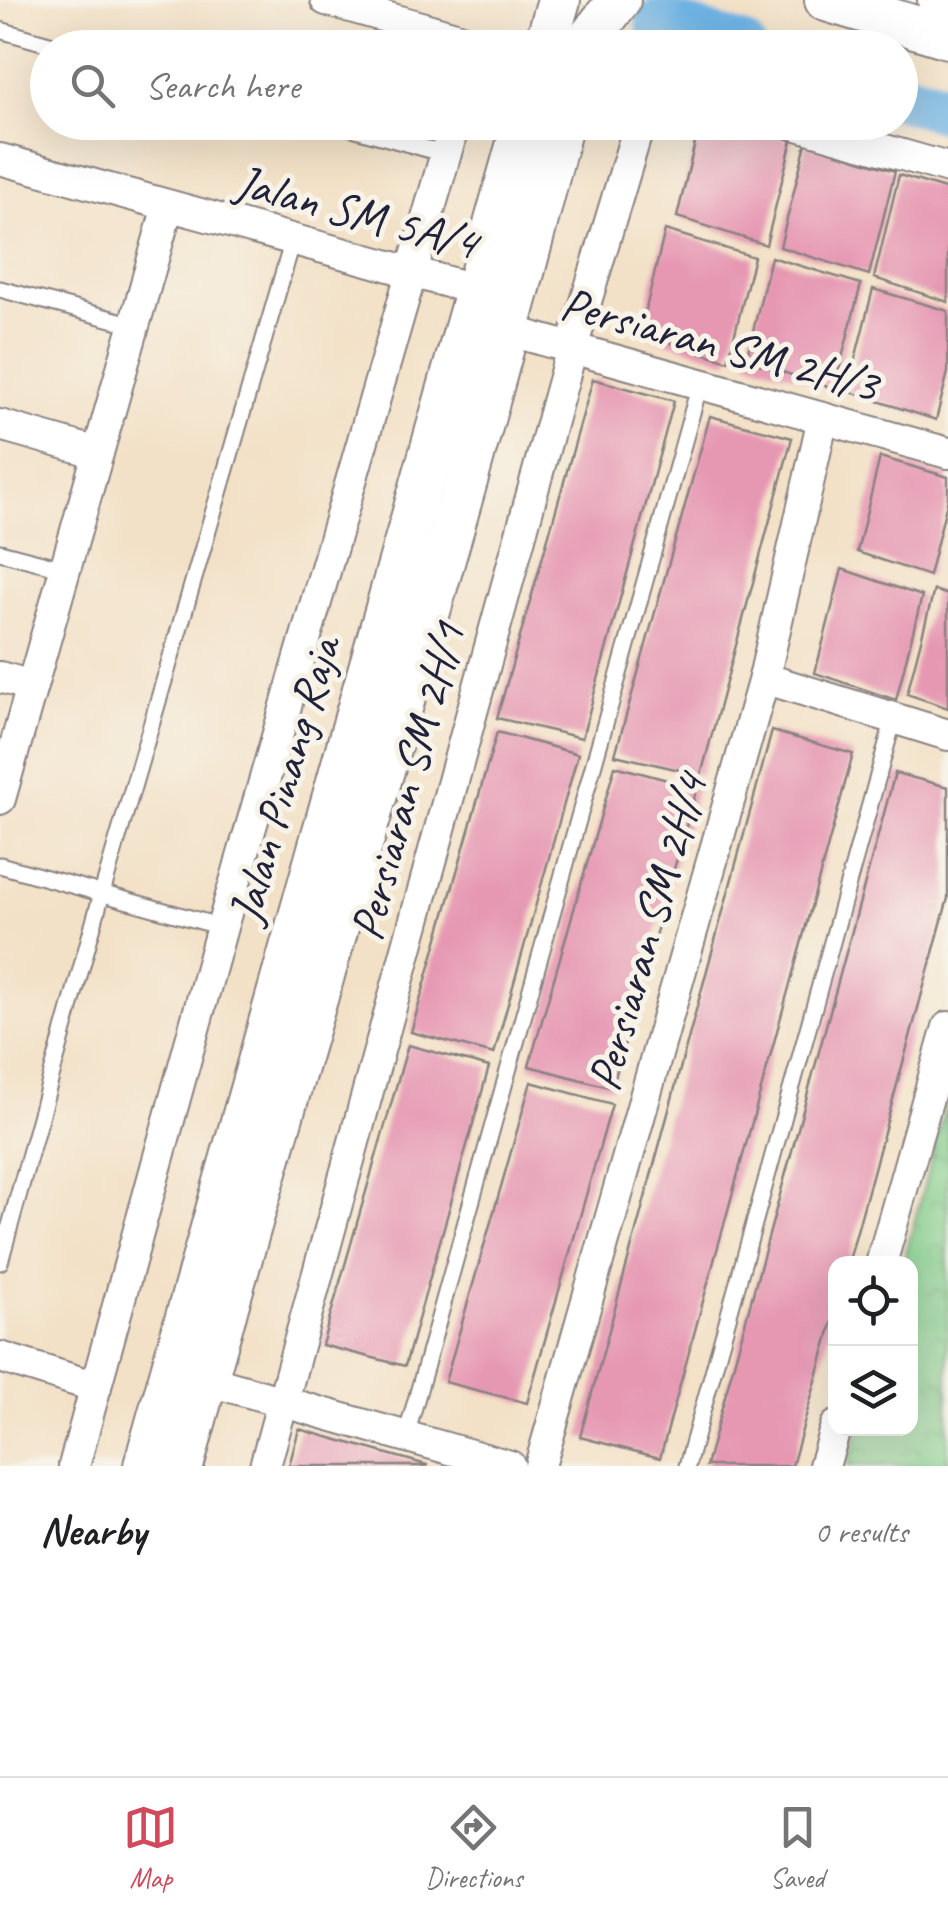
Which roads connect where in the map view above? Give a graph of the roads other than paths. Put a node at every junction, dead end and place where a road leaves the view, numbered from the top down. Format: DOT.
graph roads {
  1 [pos="326,0"];
  2 [pos="536,0"];
  3 [pos="559,0"];
  4 [pos="595,0"];
  5 [pos="619,0"];
  6 [pos="826,0"];
  7 [pos="939,0"];
  8 [pos="948,3"];
  9 [pos="0,30"];
  10 [pos="431,30"];
  11 [pos="540,30"];
  12 [pos="548,30"];
  13 [pos="587,30"];
  14 [pos="596,30"];
  15 [pos="948,38"];
  16 [pos="30,39"];
  17 [pos="396,140"];
  18 [pos="449,140"];
  19 [pos="519,140"];
  20 [pos="557,140"];
  21 [pos="635,140"];
  22 [pos="850,140"];
  23 [pos="445,154"];
  24 [pos="0,160"];
  25 [pos="948,168"];
  26 [pos="168,206"];
  27 [pos="293,240"];
  28 [pos="411,273"];
  29 [pos="0,289"];
  30 [pos="472,304"];
  31 [pos="513,317"];
  32 [pos="134,325"];
  33 [pos="572,348"];
  34 [pos="700,384"];
  35 [pos="823,418"];
  36 [pos="0,425"];
  37 [pos="98,453"];
  38 [pos="948,453"];
  39 [pos="0,552"];
  40 [pos="65,569"];
  41 [pos="0,677"];
  42 [pos="764,678"];
  43 [pos="32,686"];
  44 [pos="894,718"];
  45 [pos="948,734"];
  46 [pos="0,799"];
  47 [pos="0,865"];
  48 [pos="102,893"];
  49 [pos="222,926"];
  50 [pos="948,1027"];
  51 [pos="883,1256"];
  52 [pos="0,1262"];
  53 [pos="0,1357"];
  54 [pos="206,1380"];
  55 [pos="96,1387"];
  56 [pos="282,1402"];
  57 [pos="406,1436"];
  58 [pos="833,1436"];
  59 [pos="74,1466"];
  60 [pos="145,1466"];
  61 [pos="182,1466"];
  62 [pos="265,1466"];
  63 [pos="510,1466"];
  64 [pos="540,1466"];
  65 [pos="687,1466"];
  66 [pos="824,1466"];
  1 -- 10 [label="street"];
  2 -- 11 [label="main road"];
  3 -- 12 [label="main road"];
  4 -- 13 [label="main road"];
  5 -- 14 [label="main road"];
  6 -- 15 [label="main road"];
  7 -- 8 [label="main road"];
  9 -- 16 [label="lane"];
  17 -- 23 [label="lane"];
  18 -- 23 [label="street"];
  19 -- 30 [label="main road, Jalan Pinang Raja"];
  20 -- 31 [label="main road"];
  21 -- 33 [label="street, Persiaran SM 2H/1"];
  22 -- 25 [label="street"];
  23 -- 28 [label="street"];
  24 -- 26 [label="street, Jalan SM 5A/4"];
  26 -- 27 [label="street, Jalan SM 5A/4"];
  26 -- 32 [label="street"];
  27 -- 28 [label="street, Jalan SM 5A/4"];
  27 -- 48 [label="lane"];
  28 -- 30 [label="street, Jalan SM 5A/4"];
  28 -- 49 [label="street"];
  29 -- 32 [label="lane"];
  30 -- 31 [label="street, Persiaran SM 2H/3"];
  30 -- 60 [label="main road, Jalan Pinang Raja"];
  31 -- 33 [label="street, Persiaran SM 2H/3"];
  31 -- 54 [label="main road"];
  32 -- 37 [label="street"];
  33 -- 34 [label="street, Persiaran SM 2H/3"];
  33 -- 56 [label="street, Persiaran SM 2H/1"];
  34 -- 35 [label="street, Persiaran SM 2H/3"];
  34 -- 57 [label="lane"];
  35 -- 38 [label="street, Persiaran SM 2H/3"];
  35 -- 42 [label="street, Persiaran SM 2H/4"];
  36 -- 37 [label="street"];
  37 -- 40 [label="street"];
  39 -- 40 [label="lane"];
  40 -- 43 [label="street"];
  41 -- 43 [label="street"];
  42 -- 44 [label="street"];
  42 -- 64 [label="street, Persiaran SM 2H/4"];
  43 -- 46 [label="street"];
  44 -- 45 [label="street"];
  44 -- 65 [label="lane"];
  47 -- 48 [label="lane"];
  48 -- 49 [label="lane"];
  48 -- 52 [label="lane"];
  49 -- 55 [label="street"];
  50 -- 51 [label="street"];
  53 -- 55 [label="street"];
  54 -- 56 [label="street"];
  54 -- 61 [label="main road"];
  55 -- 59 [label="street"];
  56 -- 57 [label="street"];
  56 -- 62 [label="street, Persiaran SM 2H/1"];
  57 -- 63 [label="street"];
  58 -- 66 [label="street"];
}
